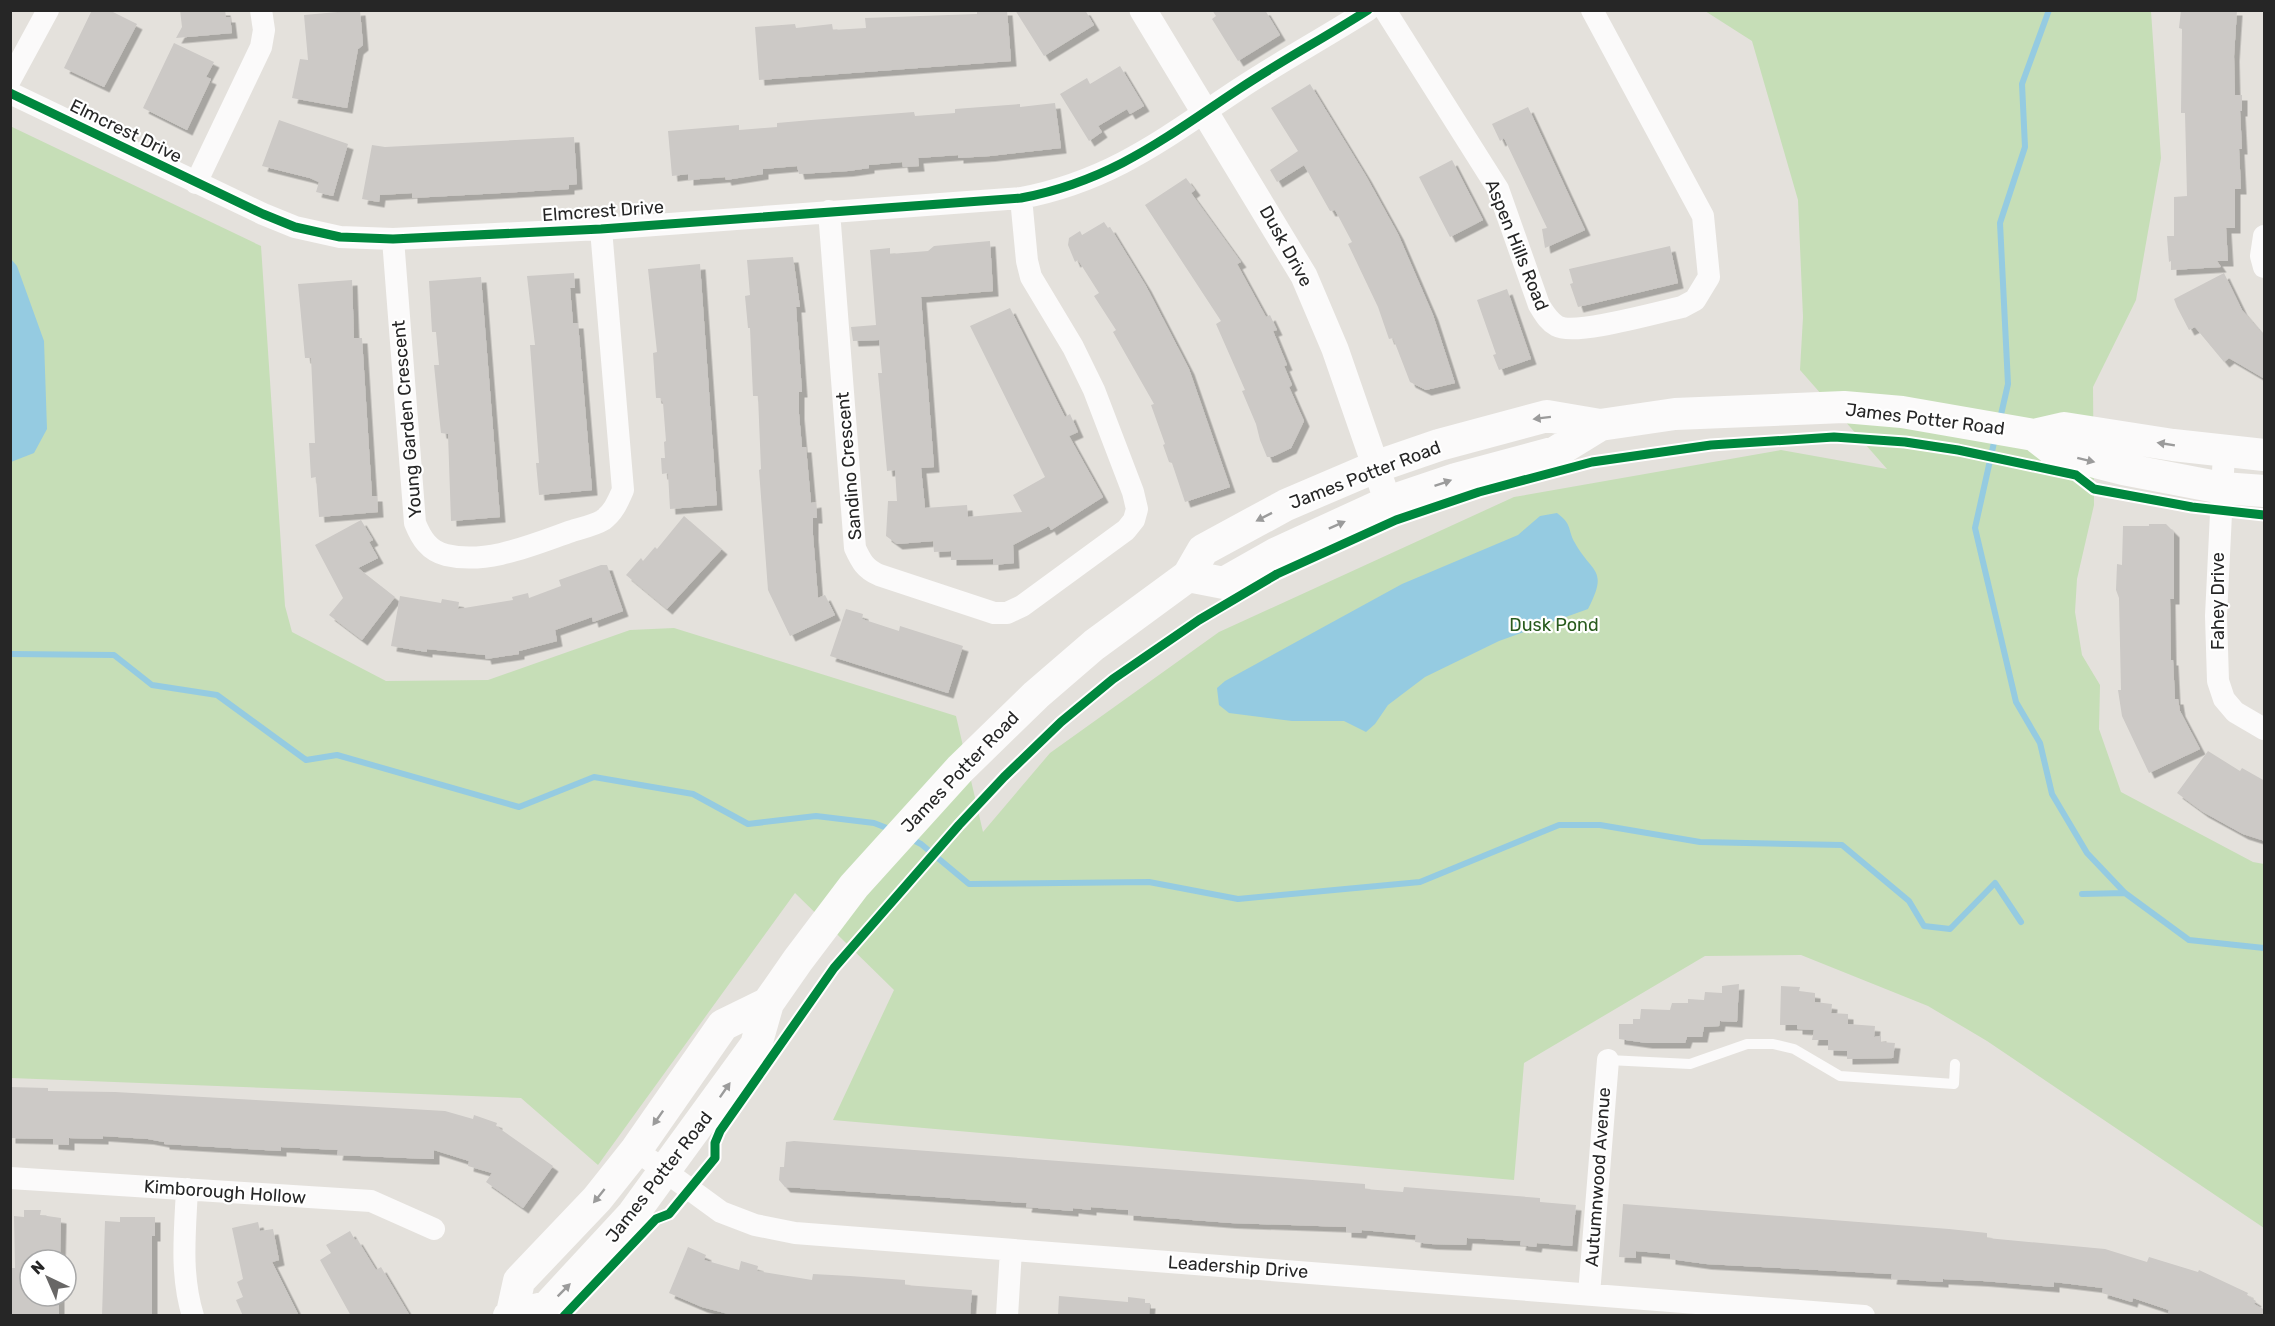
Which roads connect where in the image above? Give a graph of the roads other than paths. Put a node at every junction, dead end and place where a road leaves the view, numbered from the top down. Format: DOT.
graph roads {
  1 [pos="48,10"];
  2 [pos="261,10"];
  3 [pos="1143,10"];
  4 [pos="1368,10"];
  5 [pos="1385,10"];
  6 [pos="1592,10"];
  7 [pos="10,80"];
  8 [pos="10,93"];
  9 [pos="1206,111"];
  10 [pos="196,183"];
  11 [pos="1021,198"];
  12 [pos="829,211"];
  13 [pos="601,229"];
  14 [pos="2265,236"];
  15 [pos="393,239"];
  16 [pos="2265,267"];
  17 [pos="1600,425"];
  18 [pos="2025,433"];
  19 [pos="2224,452"];
  20 [pos="2265,455"];
  21 [pos="1375,467"];
  22 [pos="2222,488"];
  23 [pos="2265,491"];
  24 [pos="1388,502"];
  25 [pos="1188,576"];
  26 [pos="2265,729"];
  27 [pos="768,1004"];
  28 [pos="1608,1060"];
  29 [pos="1955,1064"];
  30 [pos="636,1150"];
  31 [pos="666,1172"];
  32 [pos="10,1178"];
  33 [pos="187,1189"];
  34 [pos="434,1229"];
  35 [pos="1011,1250"];
  36 [pos="1589,1294"];
  37 [pos="511,1314"];
  38 [pos="192,1316"];
  39 [pos="1007,1316"];
  40 [pos="1864,1316"];
  1 -- 7 [label="street"];
  2 -- 10 [label="street"];
  3 -- 9 [label="street, Dusk Drive"];
  4 -- 9 [label="street, Elmcrest Drive"];
  5 -- 6 [label="street, Aspen Hills Road"];
  8 -- 10 [label="street, Elmcrest Drive"];
  9 -- 11 [label="street, Elmcrest Drive"];
  9 -- 21 [label="street, Dusk Drive"];
  10 -- 15 [label="street, Elmcrest Drive"];
  11 -- 12 [label="street, Elmcrest Drive"];
  11 -- 12 [label="street, Sandino Crescent"];
  12 -- 13 [label="street, Elmcrest Drive"];
  13 -- 15 [label="street, Elmcrest Drive"];
  13 -- 15 [label="street, Young Garden Crescent"];
  14 -- 16 [label="street"];
  17 -- 18 [label="main road, James Potter Road"];
  17 -- 21 [label="main road, James Potter Road, one-way"];
  24 -- 17 [label="main road, James Potter Road, one-way"];
  19 -- 18 [label="main road, James Potter Road, one-way"];
  18 -- 22 [label="main road, James Potter Road, one-way"];
  19 -- 20 [label="main road, James Potter Road"];
  19 -- 22 [label="street, Fahey Drive"];
  21 -- 24 [label="street, Dusk Drive"];
  21 -- 25 [label="main road, James Potter Road, one-way"];
  22 -- 23 [label="main road, James Potter Road"];
  22 -- 26 [label="street, Fahey Drive"];
  25 -- 24 [label="main road, James Potter Road, one-way"];
  25 -- 27 [label="main road, James Potter Road"];
  27 -- 30 [label="main road, James Potter Road, one-way"];
  31 -- 27 [label="main road, James Potter Road, one-way"];
  28 -- 29 [label="lane"];
  28 -- 36 [label="street, Autumnwood Avenue"];
  30 -- 31 [label="street, Leadership Drive"];
  30 -- 37 [label="main road, James Potter Road, one-way"];
  31 -- 35 [label="street, Leadership Drive"];
  37 -- 31 [label="main road, James Potter Road, one-way"];
  32 -- 33 [label="street, Kimborough Hollow"];
  33 -- 34 [label="street, Kimborough Hollow"];
  33 -- 38 [label="street"];
  35 -- 36 [label="street, Leadership Drive"];
  35 -- 39 [label="street"];
  36 -- 40 [label="street, Leadership Drive"];
}
